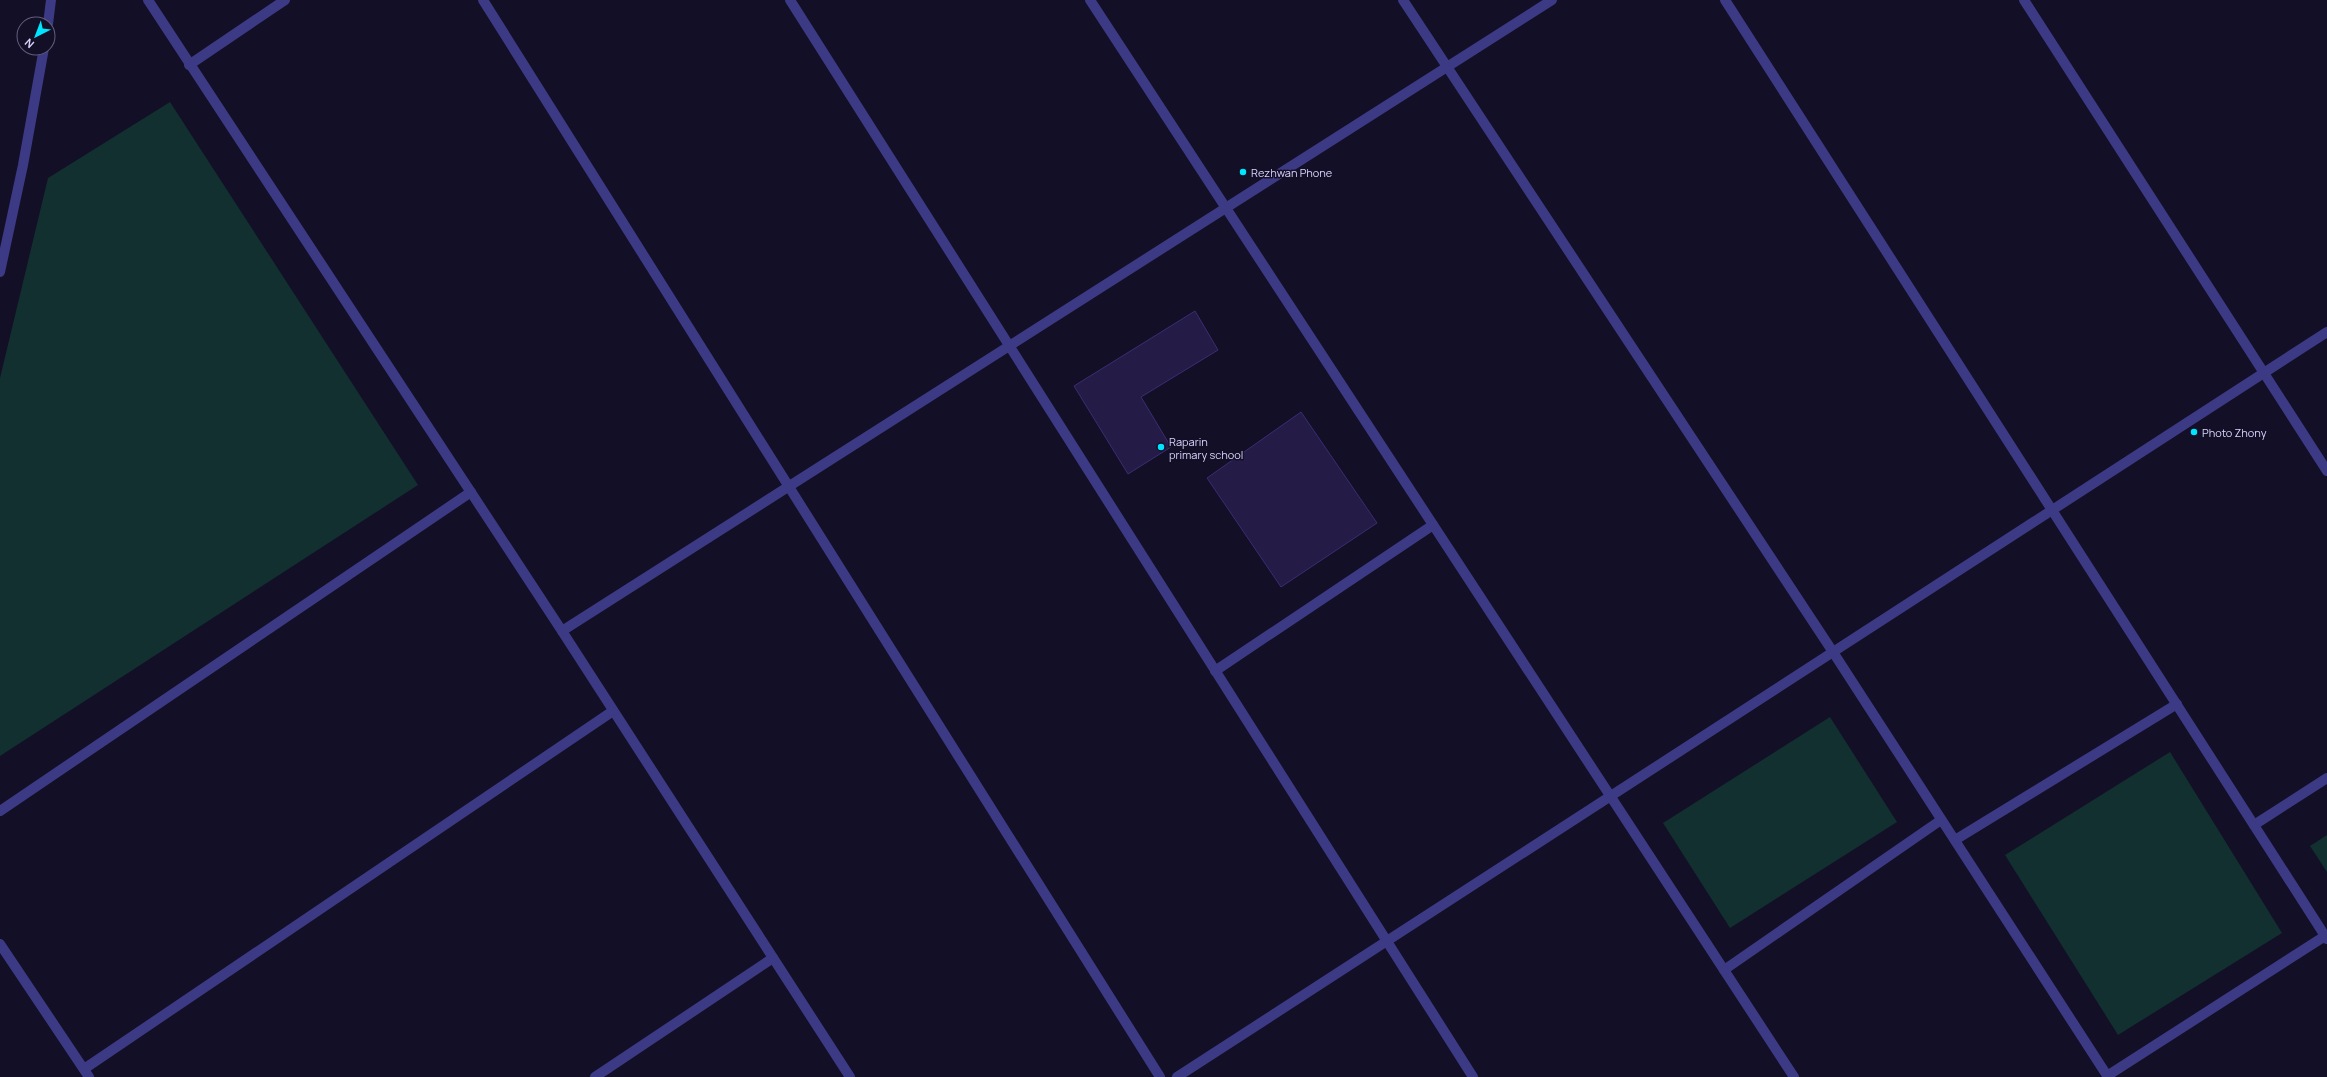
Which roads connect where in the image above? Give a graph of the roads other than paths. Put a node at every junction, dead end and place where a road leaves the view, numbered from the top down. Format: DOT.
graph roads {
  1 [pos="51,0"];
  2 [pos="148,0"];
  3 [pos="285,0"];
  4 [pos="483,0"];
  5 [pos="790,0"];
  6 [pos="1090,0"];
  7 [pos="1403,0"];
  8 [pos="1552,0"];
  9 [pos="1724,0"];
  10 [pos="2024,0"];
  11 [pos="49,16"];
  12 [pos="43,56"];
  13 [pos="189,65"];
  14 [pos="1447,67"];
  15 [pos="1226,208"];
  16 [pos="0,272"];
  17 [pos="2327,332"];
  18 [pos="1009,346"];
  19 [pos="2264,373"];
  20 [pos="2327,471"];
  21 [pos="788,487"];
  22 [pos="471,492"];
  23 [pos="2052,510"];
  24 [pos="1432,525"];
  25 [pos="562,631"];
  26 [pos="1833,652"];
  27 [pos="1216,671"];
  28 [pos="2177,704"];
  29 [pos="613,711"];
  30 [pos="2327,778"];
  31 [pos="1610,796"];
  32 [pos="0,811"];
  33 [pos="1941,820"];
  34 [pos="2254,825"];
  35 [pos="1955,840"];
  36 [pos="2326,937"];
  37 [pos="1387,941"];
  38 [pos="0,944"];
  39 [pos="773,958"];
  40 [pos="1724,970"];
  41 [pos="87,1073"];
  42 [pos="2108,1076"];
  43 [pos="595,1077"];
  44 [pos="850,1077"];
  45 [pos="1160,1077"];
  46 [pos="1177,1077"];
  47 [pos="1473,1077"];
  48 [pos="1794,1077"];
  1 -- 11 [label="street"];
  2 -- 13 [label="street"];
  3 -- 13 [label="street"];
  4 -- 21 [label="street"];
  5 -- 18 [label="street"];
  6 -- 15 [label="street"];
  7 -- 14 [label="street"];
  8 -- 14 [label="street"];
  9 -- 23 [label="street"];
  10 -- 19 [label="street"];
  12 -- 16 [label="street"];
  13 -- 22 [label="street"];
  14 -- 15 [label="street"];
  14 -- 26 [label="street"];
  15 -- 18 [label="street"];
  15 -- 24 [label="street"];
  17 -- 19 [label="street"];
  18 -- 21 [label="street"];
  18 -- 27 [label="street"];
  19 -- 20 [label="street"];
  19 -- 23 [label="street"];
  21 -- 25 [label="street"];
  21 -- 45 [label="street"];
  22 -- 25 [label="street"];
  22 -- 32 [label="street"];
  23 -- 26 [label="street"];
  23 -- 28 [label="street"];
  24 -- 27 [label="street"];
  24 -- 31 [label="street"];
  25 -- 29 [label="street"];
  26 -- 31 [label="street"];
  26 -- 33 [label="street"];
  27 -- 37 [label="street"];
  28 -- 34 [label="street"];
  28 -- 35 [label="street"];
  29 -- 39 [label="street"];
  29 -- 41 [label="street"];
  30 -- 34 [label="street"];
  31 -- 37 [label="street"];
  31 -- 40 [label="street"];
  33 -- 35 [label="street"];
  33 -- 40 [label="street"];
  34 -- 36 [label="street"];
  35 -- 42 [label="street"];
  36 -- 42 [label="street"];
  37 -- 46 [label="street"];
  37 -- 47 [label="street"];
  38 -- 41 [label="street"];
  39 -- 43 [label="street"];
  39 -- 44 [label="street"];
  40 -- 48 [label="street"];
}
